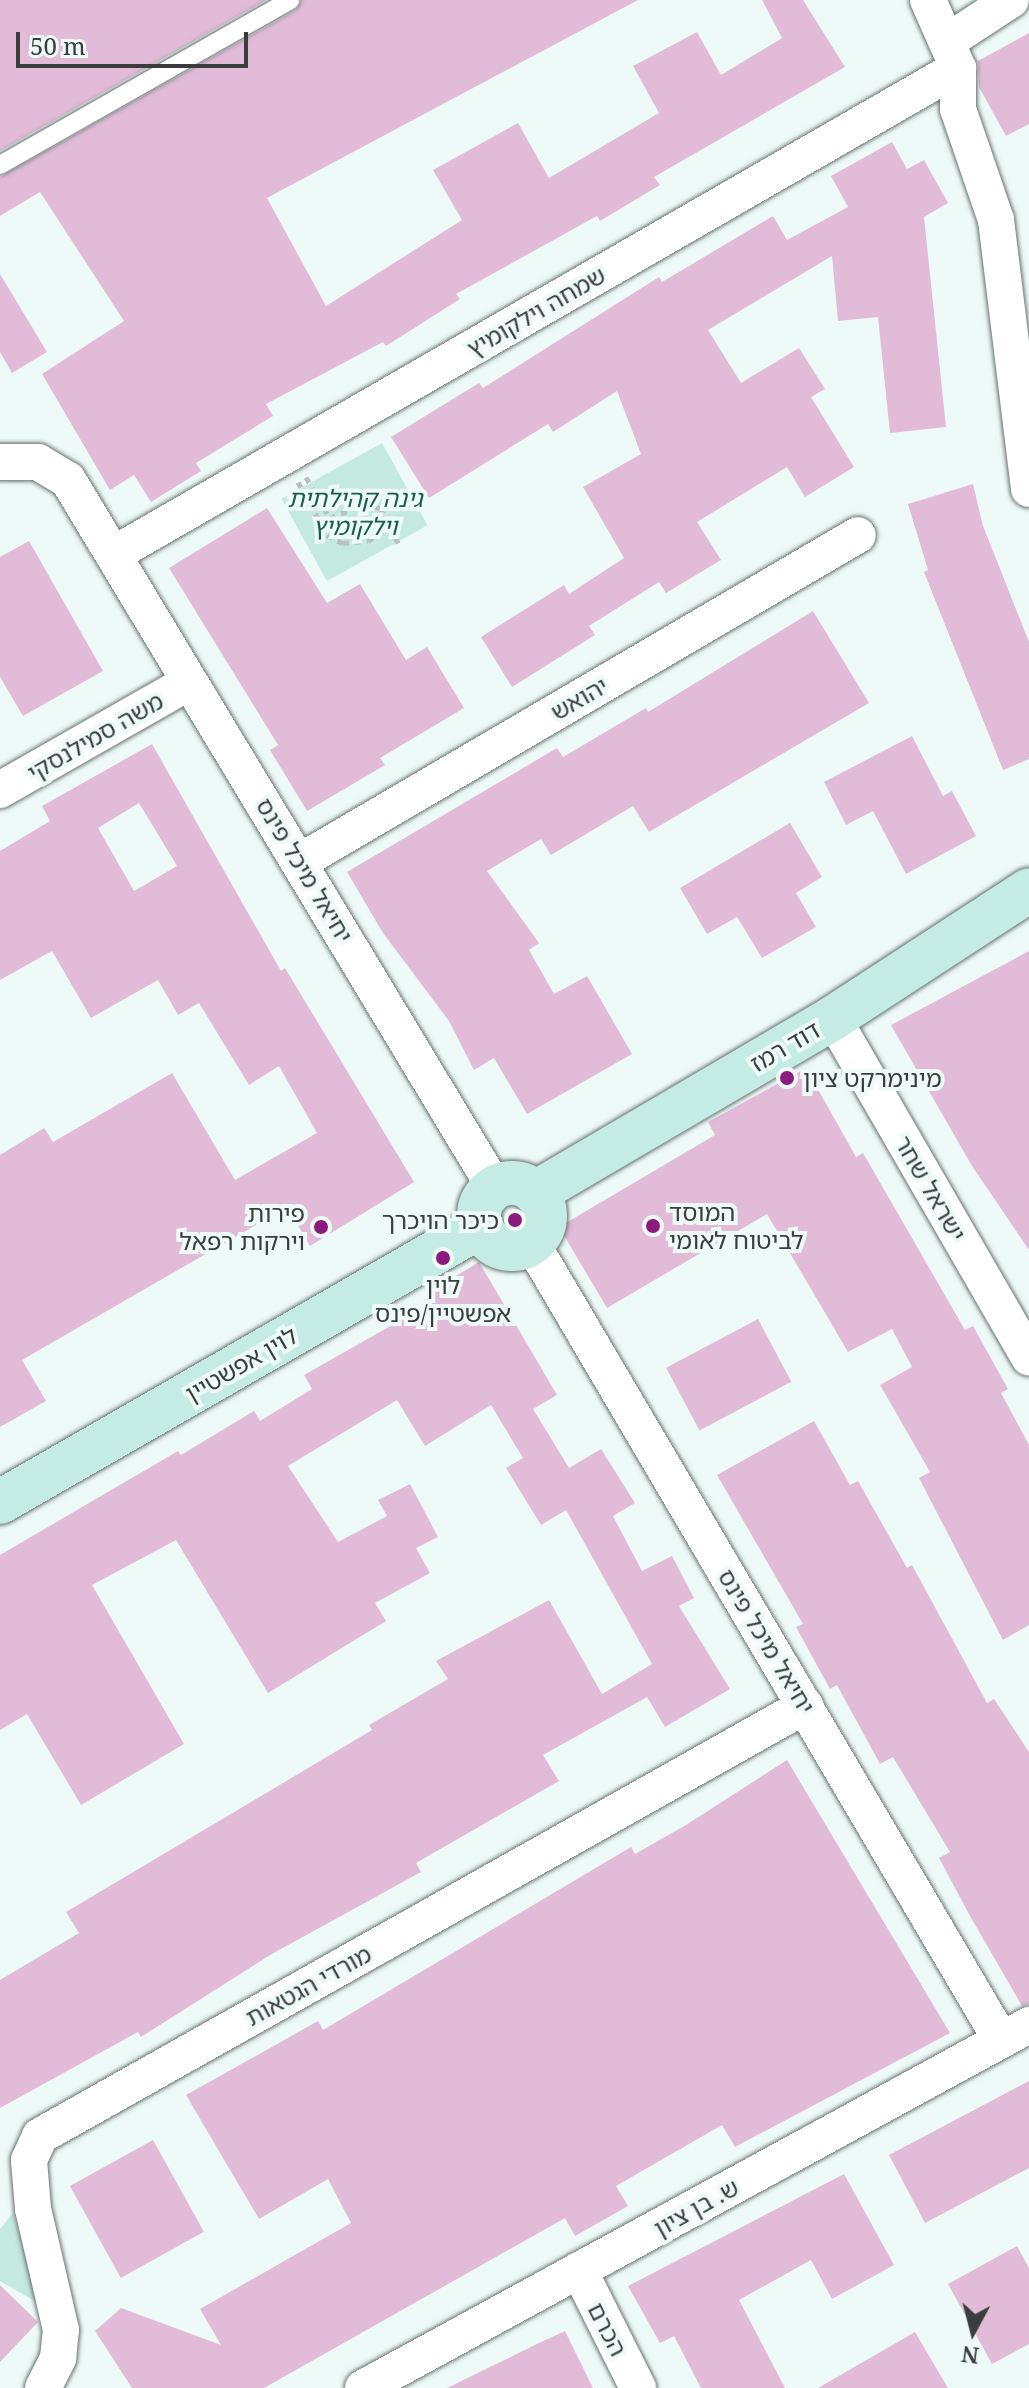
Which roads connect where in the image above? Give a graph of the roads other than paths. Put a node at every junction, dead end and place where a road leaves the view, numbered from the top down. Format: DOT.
graph roads {
  1 [pos="290,0"];
  2 [pos="928,0"];
  3 [pos="1011,0"];
  4 [pos="953,55"];
  5 [pos="0,165"];
  6 [pos="0,462"];
  7 [pos="1029,489"];
  8 [pos="858,535"];
  9 [pos="114,554"];
  10 [pos="189,682"];
  11 [pos="0,790"];
  12 [pos="301,861"];
  13 [pos="1029,890"];
  14 [pos="833,1018"];
  15 [pos="504,1202"];
  16 [pos="531,1242"];
  17 [pos="1029,1357"];
  18 [pos="0,1502"];
  19 [pos="805,1706"];
  20 [pos="1015,2033"];
  21 [pos="579,2270"];
  22 [pos="43,2388"];
  23 [pos="363,2388"];
  24 [pos="638,2388"];
  1 -- 5 [label="lane"];
  2 -- 4 [label="street"];
  3 -- 4 [label="street, שמחה וילקומיץ"];
  4 -- 7 [label="street"];
  4 -- 9 [label="street, שמחה וילקומיץ"];
  6 -- 9 [label="street, יחיאל מיכל פינס"];
  8 -- 12 [label="street, יהואש"];
  9 -- 10 [label="street, יחיאל מיכל פינס"];
  10 -- 11 [label="street, משה סמילנסקי"];
  10 -- 12 [label="street, יחיאל מיכל פינס"];
  12 -- 15 [label="street, יחיאל מיכל פינס"];
  13 -- 14 [label="street, דוד רמז"];
  14 -- 15 [label="street, דוד רמז"];
  14 -- 17 [label="street, ישראל שחר"];
  15 -- 16 [label="street"];
  15 -- 18 [label="street, לוין אפשטיין"];
  16 -- 19 [label="street, יחיאל מיכל פינס"];
  19 -- 20 [label="street, יחיאל מיכל פינס"];
  19 -- 22 [label="street, מורדי הגטאות"];
  20 -- 21 [label="street, ש. בן ציון"];
  21 -- 23 [label="street, ש. בן ציון"];
  21 -- 24 [label="street, הכרם"];
}
